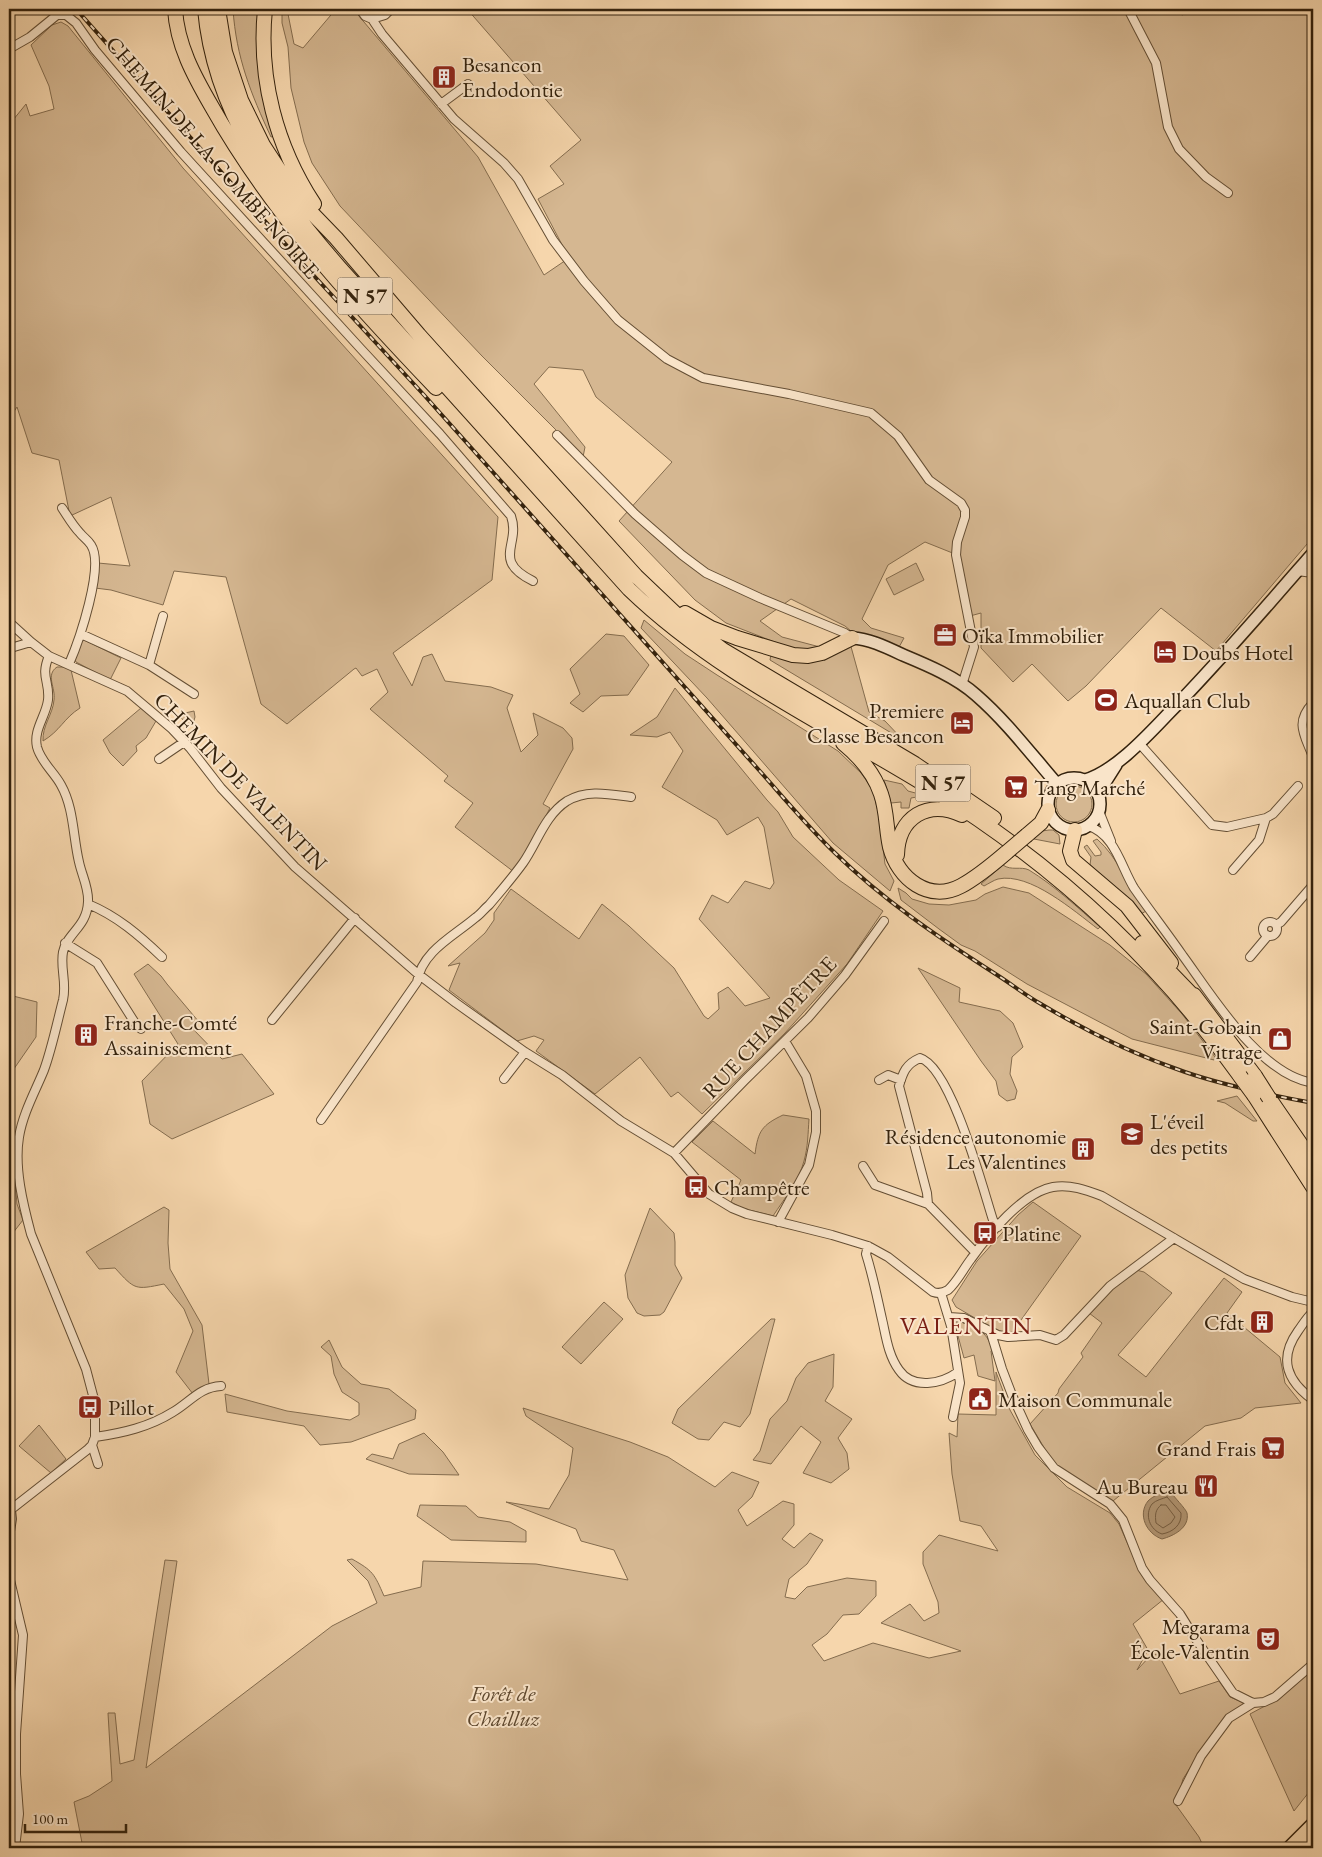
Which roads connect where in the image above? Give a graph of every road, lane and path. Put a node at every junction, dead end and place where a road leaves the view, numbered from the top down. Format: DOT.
graph roads {
  1 [pos="174,9"];
  2 [pos="205,9"];
  3 [pos="218,9"];
  4 [pos="265,9"];
  5 [pos="360,9"];
  6 [pos="391,9"];
  7 [pos="1128,9"];
  8 [pos="372,20"];
  9 [pos="9,49"];
  10 [pos="468,84"];
  11 [pos="441,104"];
  12 [pos="1228,193"];
  13 [pos="336,238"];
  14 [pos="557,435"];
  15 [pos="62,508"];
  16 [pos="590,546"];
  17 [pos="1313,553"];
  18 [pos="1297,571"];
  19 [pos="1313,573"];
  20 [pos="533,581"];
  21 [pos="660,600"];
  22 [pos="163,616"];
  23 [pos="9,622"];
  24 [pos="80,634"];
  25 [pos="849,636"];
  26 [pos="31,642"];
  27 [pos="9,645"];
  28 [pos="49,656"];
  29 [pos="69,664"];
  30 [pos="149,665"];
  31 [pos="962,685"];
  32 [pos="194,694"];
  33 [pos="1313,703"];
  34 [pos="809,716"];
  35 [pos="184,742"];
  36 [pos="1139,743"];
  37 [pos="1313,757"];
  38 [pos="159,758"];
  39 [pos="1119,761"];
  40 [pos="1085,780"];
  41 [pos="1057,784"];
  42 [pos="1298,786"];
  43 [pos="631,797"];
  44 [pos="1099,797"];
  45 [pos="1048,810"];
  46 [pos="1099,811"];
  47 [pos="1266,818"];
  48 [pos="1048,823"];
  49 [pos="1081,828"];
  50 [pos="1005,837"];
  51 [pos="1114,848"];
  52 [pos="897,864"];
  53 [pos="1233,870"];
  54 [pos="1313,885"];
  55 [pos="88,904"];
  56 [pos="355,918"];
  57 [pos="884,921"];
  58 [pos="65,944"];
  59 [pos="162,957"];
  60 [pos="1250,957"];
  61 [pos="418,974"];
  62 [pos="1198,1002"];
  63 [pos="272,1020"];
  64 [pos="142,1029"];
  65 [pos="785,1041"];
  66 [pos="525,1052"];
  67 [pos="504,1079"];
  68 [pos="879,1080"];
  69 [pos="901,1080"];
  70 [pos="1313,1083"];
  71 [pos="321,1120"];
  72 [pos="1284,1141"];
  73 [pos="674,1153"];
  74 [pos="1313,1162"];
  75 [pos="864,1166"];
  76 [pos="1313,1182"];
  77 [pos="1313,1187"];
  78 [pos="928,1204"];
  79 [pos="778,1222"];
  80 [pos="998,1227"];
  81 [pos="1174,1238"];
  82 [pos="868,1246"];
  83 [pos="975,1252"];
  84 [pos="941,1293"];
  85 [pos="1313,1302"];
  86 [pos="1313,1312"];
  87 [pos="949,1317"];
  88 [pos="992,1333"];
  89 [pos="1008,1337"];
  90 [pos="997,1350"];
  91 [pos="958,1372"];
  92 [pos="221,1386"];
  93 [pos="1313,1400"];
  94 [pos="953,1417"];
  95 [pos="95,1437"];
  96 [pos="92,1445"];
  97 [pos="98,1464"];
  98 [pos="10,1511"];
  99 [pos="9,1536"];
  100 [pos="9,1576"];
  101 [pos="1313,1664"];
  102 [pos="1253,1703"];
  103 [pos="1178,1801"];
  104 [pos="1313,1826"];
  105 [pos="1313,1841"];
  106 [pos="15,1848"];
  107 [pos="1291,1848"];
  108 [pos="1306,1848"];
  1 -- 16 [label="highway"];
  2 -- 16 [label="highway, N 57"];
  3 -- 13 [label="highway, N 57"];
  4 -- 13 [label="highway"];
  5 -- 8 [label="street"];
  6 -- 8 [label="street"];
  7 -- 12 [label="street"];
  8 -- 11 [label="street"];
  9 -- 20 [label="street, CHEMIN DE LA COMBE NOIRE"];
  10 -- 11 [label="street"];
  11 -- 31 [label="street"];
  13 -- 21 [label="highway, N 57"];
  14 -- 25 [label="street"];
  15 -- 24 [label="street"];
  16 -- 34 [label="highway, N 57"];
  17 -- 18 [label="main road"];
  18 -- 19 [label="street"];
  18 -- 36 [label="main road"];
  21 -- 25 [label="highway"];
  21 -- 62 [label="highway, N 57"];
  22 -- 30 [label="street, CHEMIN DE VALENTIN"];
  23 -- 26 [label="street, CHEMIN DE VALENTIN"];
  24 -- 29 [label="street"];
  24 -- 30 [label="street, CHEMIN DE VALENTIN"];
  25 -- 31 [label="main road"];
  26 -- 27 [label="street"];
  26 -- 28 [label="street, CHEMIN DE VALENTIN"];
  28 -- 29 [label="street, CHEMIN DE VALENTIN"];
  28 -- 55 [label="street"];
  29 -- 35 [label="street, CHEMIN DE VALENTIN"];
  30 -- 32 [label="street, CHEMIN DE VALENTIN"];
  31 -- 41 [label="main road"];
  33 -- 37 [label="street"];
  34 -- 50 [label="highway, N 57"];
  34 -- 52 [label="highway"];
  35 -- 38 [label="street"];
  35 -- 56 [label="street, CHEMIN DE VALENTIN"];
  36 -- 39 [label="main road"];
  36 -- 47 [label="street"];
  39 -- 40 [label="main road"];
  39 -- 44 [label="main road"];
  40 -- 41 [label="main road"];
  40 -- 44 [label="main road"];
  41 -- 45 [label="main road"];
  42 -- 47 [label="street"];
  43 -- 61 [label="street"];
  44 -- 46 [label="main road"];
  45 -- 48 [label="highway"];
  46 -- 49 [label="main road"];
  46 -- 51 [label="street"];
  47 -- 53 [label="street"];
  48 -- 49 [label="main road"];
  48 -- 52 [label="highway, bridge"];
  49 -- 51 [label="street"];
  49 -- 62 [label="highway"];
  50 -- 52 [label="highway"];
  50 -- 72 [label="highway, N 57, bridge"];
  51 -- 70 [label="street"];
  54 -- 60 [label="street"];
  55 -- 58 [label="street"];
  55 -- 59 [label="street"];
  56 -- 61 [label="street, CHEMIN DE VALENTIN"];
  56 -- 63 [label="street"];
  57 -- 65 [label="street, RUE CHAMPÊTRE"];
  58 -- 64 [label="street"];
  58 -- 95 [label="street"];
  61 -- 66 [label="street, CHEMIN DE VALENTIN"];
  61 -- 71 [label="street"];
  62 -- 74 [label="highway, N 57, bridge"];
  65 -- 73 [label="street, RUE CHAMPÊTRE"];
  65 -- 79 [label="street"];
  66 -- 67 [label="street"];
  66 -- 73 [label="street, CHEMIN DE VALENTIN"];
  68 -- 69 [label="street"];
  69 -- 78 [label="street"];
  69 -- 80 [label="street"];
  72 -- 76 [label="highway, N 57"];
  72 -- 77 [label="highway, N 57"];
  73 -- 79 [label="street, CHEMIN DE VALENTIN"];
  75 -- 78 [label="street"];
  78 -- 83 [label="street"];
  79 -- 82 [label="street, CHEMIN DE VALENTIN"];
  80 -- 81 [label="street"];
  80 -- 83 [label="street"];
  81 -- 85 [label="street"];
  81 -- 89 [label="street"];
  82 -- 84 [label="street, CHEMIN DE VALENTIN"];
  82 -- 91 [label="street"];
  83 -- 84 [label="street"];
  84 -- 87 [label="street"];
  86 -- 93 [label="street"];
  87 -- 88 [label="street"];
  87 -- 91 [label="street"];
  88 -- 89 [label="street"];
  88 -- 90 [label="street"];
  89 -- 90 [label="street"];
  90 -- 102 [label="street"];
  91 -- 94 [label="street"];
  92 -- 95 [label="street"];
  95 -- 96 [label="street"];
  96 -- 97 [label="street"];
  96 -- 98 [label="street"];
  98 -- 99 [label="street"];
  100 -- 106 [label="street"];
  101 -- 102 [label="street"];
  102 -- 103 [label="street"];
  104 -- 107 [label="highway"];
  105 -- 108 [label="highway"];
}
